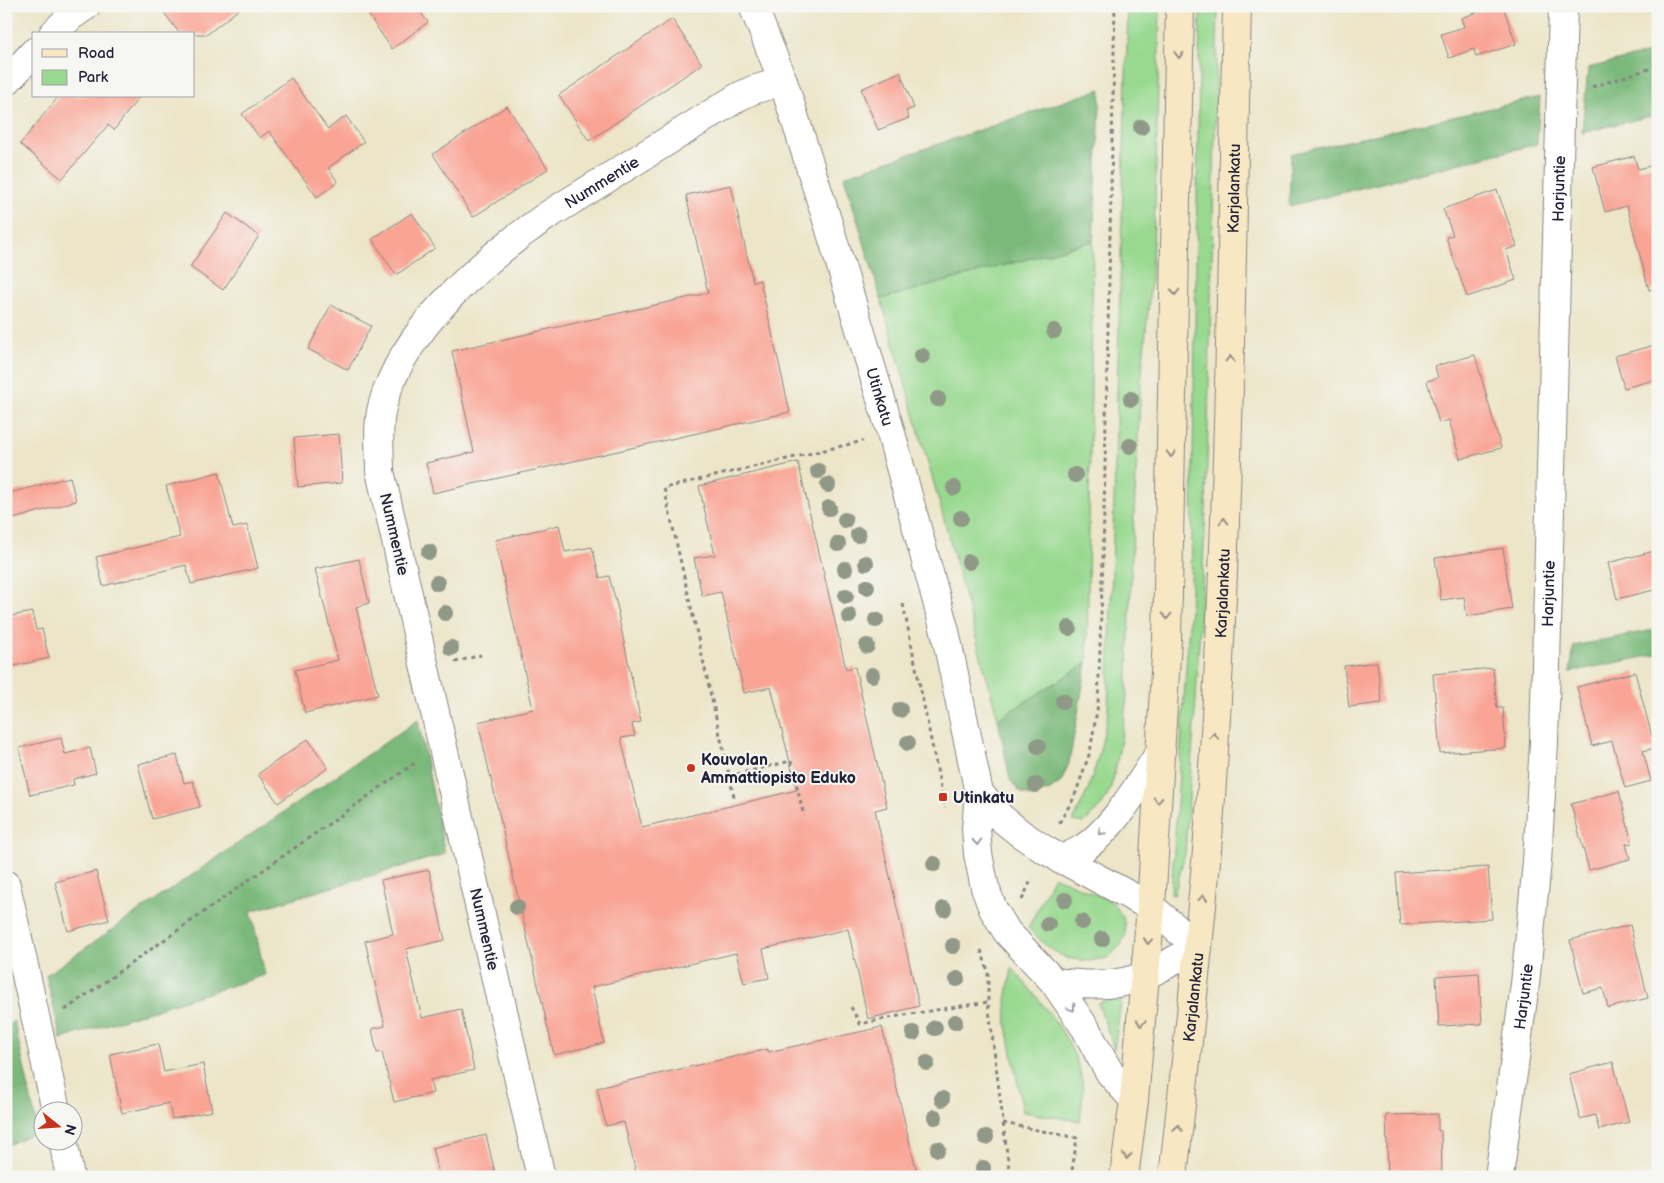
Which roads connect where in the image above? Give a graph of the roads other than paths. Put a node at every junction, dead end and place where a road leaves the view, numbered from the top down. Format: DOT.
graph roads {
  1 [pos="86,6"];
  2 [pos="753,6"];
  3 [pos="1180,6"];
  4 [pos="1237,6"];
  5 [pos="1563,6"];
  6 [pos="55,32"];
  7 [pos="32,54"];
  8 [pos="783,81"];
  9 [pos="6,82"];
  10 [pos="1161,751"];
  11 [pos="979,793"];
  12 [pos="1061,860"];
  13 [pos="6,885"];
  14 [pos="1151,907"];
  15 [pos="1198,947"];
  16 [pos="1145,974"];
  17 [pos="1054,982"];
  18 [pos="54,1100"];
  19 [pos="1134,1100"];
  20 [pos="65,1150"];
  21 [pos="70,1177"];
  22 [pos="541,1177"];
  23 [pos="1124,1177"];
  24 [pos="1173,1177"];
  25 [pos="1499,1177"];
  1 -- 6 [label="street"];
  2 -- 8 [label="street, Utinkatu"];
  3 -- 10 [label="main road, one-way"];
  15 -- 4 [label="main road, Karjalankatu, one-way"];
  5 -- 25 [label="street, Harjuntie"];
  7 -- 9 [label="street"];
  8 -- 11 [label="street, Utinkatu"];
  8 -- 22 [label="street, Nummentie"];
  10 -- 12 [label="street, one-way"];
  10 -- 14 [label="main road, one-way"];
  11 -- 12 [label="street"];
  11 -- 17 [label="street, Utinkatu, one-way"];
  12 -- 14 [label="street"];
  13 -- 18 [label="street"];
  14 -- 15 [label="street"];
  14 -- 16 [label="main road, one-way"];
  15 -- 16 [label="street"];
  24 -- 15 [label="main road, Karjalankatu, one-way"];
  16 -- 17 [label="street"];
  16 -- 19 [label="main road, one-way"];
  17 -- 19 [label="street, Utinkatu, one-way"];
  19 -- 23 [label="main road, one-way"];
  20 -- 21 [label="street"];
}
